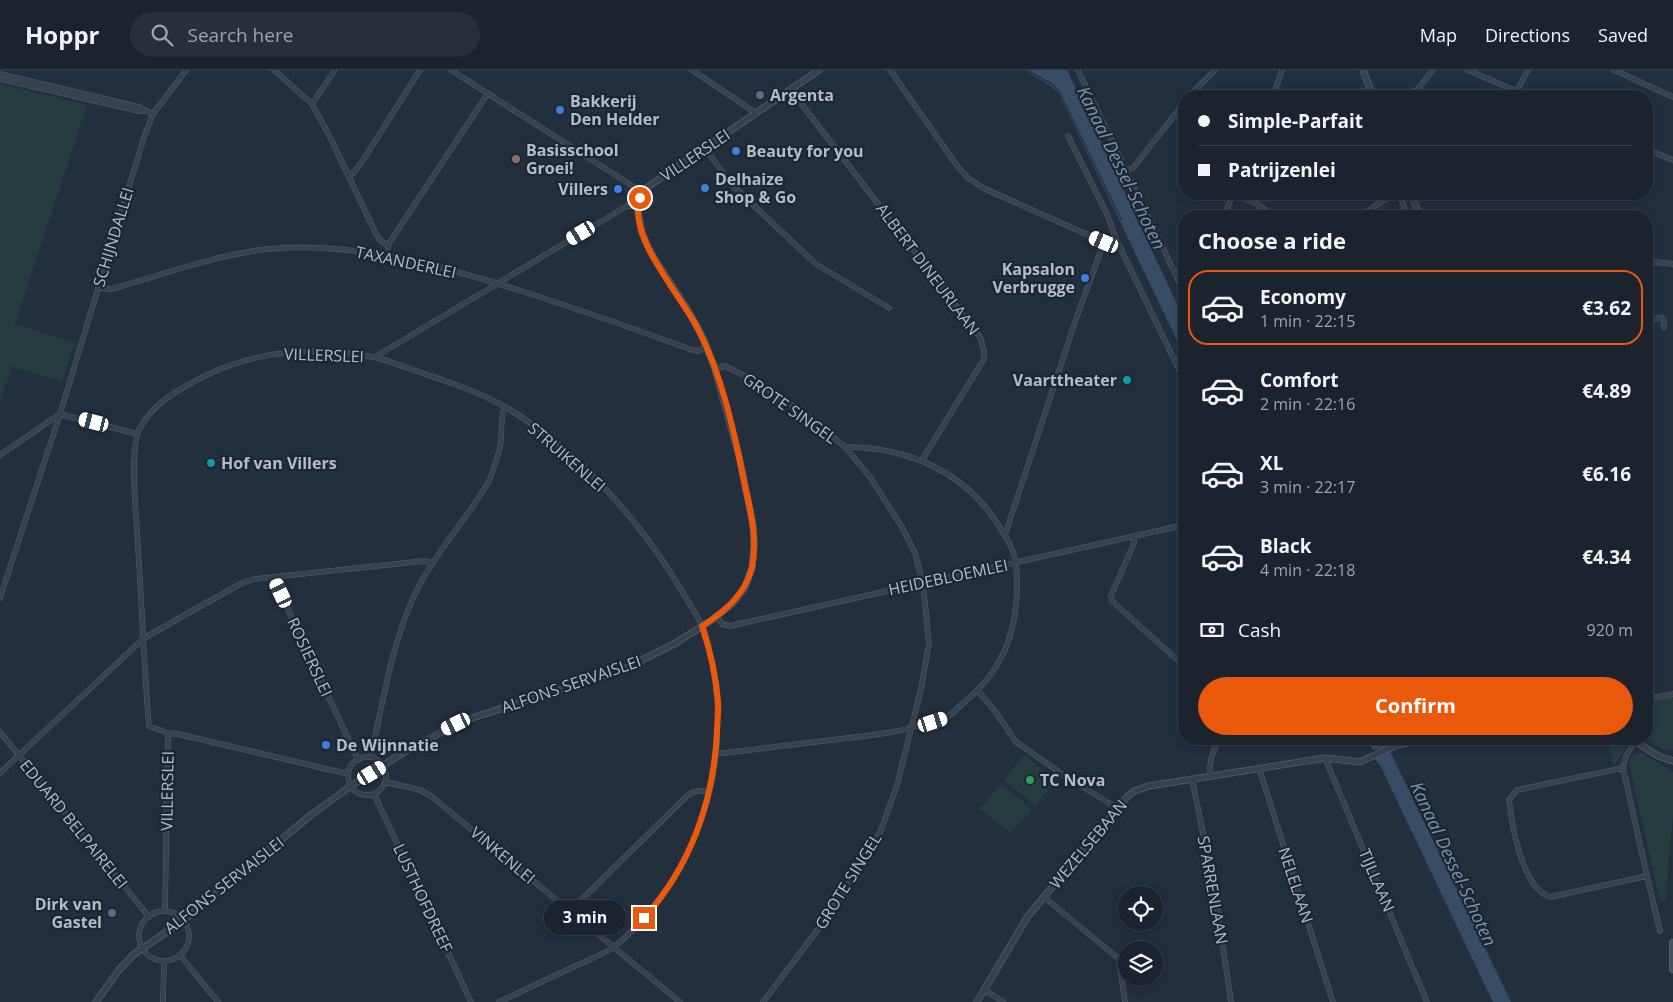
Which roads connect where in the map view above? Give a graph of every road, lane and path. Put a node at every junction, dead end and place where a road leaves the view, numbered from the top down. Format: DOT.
graph roads {
  1 [pos="186,70"];
  2 [pos="274,70"];
  3 [pos="334,70"];
  4 [pos="420,70"];
  5 [pos="451,70"];
  6 [pos="692,70"];
  7 [pos="819,70"];
  8 [pos="890,70"];
  9 [pos="1078,70"];
  10 [pos="1215,70"];
  11 [pos="1282,70"];
  12 [pos="1363,70"];
  13 [pos="1433,70"];
  14 [pos="1468,70"];
  15 [pos="1528,70"];
  16 [pos="1614,70"];
  17 [pos="0,74"];
  18 [pos="0,79"];
  19 [pos="790,89"];
  20 [pos="1370,89"];
  21 [pos="1195,90"];
  22 [pos="1274,90"];
  23 [pos="1367,90"];
  24 [pos="1417,90"];
  25 [pos="1512,90"];
  26 [pos="1517,90"];
  27 [pos="488,93"];
  28 [pos="1673,97"];
  29 [pos="312,104"];
  30 [pos="1178,110"];
  31 [pos="145,111"];
  32 [pos="756,113"];
  33 [pos="153,114"];
  34 [pos="1068,136"];
  35 [pos="705,148"];
  36 [pos="1653,152"];
  37 [pos="1673,160"];
  38 [pos="1126,171"];
  39 [pos="348,176"];
  40 [pos="642,192"];
  41 [pos="1246,200"];
  42 [pos="1385,200"];
  43 [pos="638,206"];
  44 [pos="1266,210"];
  45 [pos="1370,210"];
  46 [pos="1116,239"];
  47 [pos="380,241"];
  48 [pos="1104,242"];
  49 [pos="388,245"];
  50 [pos="378,254"];
  51 [pos="387,254"];
  52 [pos="1653,262"];
  53 [pos="1673,264"];
  54 [pos="1178,280"];
  55 [pos="498,284"];
  56 [pos="98,288"];
  57 [pos="889,308"];
  58 [pos="1653,320"];
  59 [pos="1664,327"];
  60 [pos="706,347"];
  61 [pos="375,357"];
  62 [pos="1178,368"];
  63 [pos="715,369"];
  64 [pos="505,407"];
  65 [pos="60,414"];
  66 [pos="137,434"];
  67 [pos="846,447"];
  68 [pos="0,455"];
  69 [pos="922,460"];
  70 [pos="1178,526"];
  71 [pos="1005,535"];
  72 [pos="1134,536"];
  73 [pos="1016,562"];
  74 [pos="432,563"];
  75 [pos="273,577"];
  76 [pos="923,584"];
  77 [pos="0,598"];
  78 [pos="717,617"];
  79 [pos="702,626"];
  80 [pos="144,638"];
  81 [pos="1178,661"];
  82 [pos="978,691"];
  83 [pos="1673,694"];
  84 [pos="1653,698"];
  85 [pos="911,729"];
  86 [pos="0,732"];
  87 [pos="168,733"];
  88 [pos="1216,745"];
  89 [pos="1401,745"];
  90 [pos="1632,745"];
  91 [pos="1642,745"];
  92 [pos="716,754"];
  93 [pos="19,755"];
  94 [pos="370,757"];
  95 [pos="1324,758"];
  96 [pos="358,760"];
  97 [pos="1673,761"];
  98 [pos="383,766"];
  99 [pos="1259,768"];
  100 [pos="1623,768"];
  101 [pos="0,773"];
  102 [pos="348,774"];
  103 [pos="1211,776"];
  104 [pos="1192,779"];
  105 [pos="386,782"];
  106 [pos="351,786"];
  107 [pos="710,792"];
  108 [pos="374,794"];
  109 [pos="1117,808"];
  110 [pos="1647,876"];
  111 [pos="1044,897"];
  112 [pos="166,911"];
  113 [pos="570,911"];
  114 [pos="149,917"];
  115 [pos="184,920"];
  116 [pos="1660,931"];
  117 [pos="1673,943"];
  118 [pos="614,947"];
  119 [pos="143,948"];
  120 [pos="180,955"];
  121 [pos="164,961"];
  122 [pos="1673,968"];
  123 [pos="985,990"];
  124 [pos="96,1002"];
  125 [pos="163,1002"];
  126 [pos="218,1002"];
  127 [pos="471,1002"];
  128 [pos="499,1002"];
  129 [pos="680,1002"];
  130 [pos="763,1002"];
  131 [pos="977,1002"];
  132 [pos="1003,1002"];
  133 [pos="1125,1002"];
  134 [pos="1231,1002"];
  135 [pos="1333,1002"];
  136 [pos="1427,1002"];
  1 -- 33 [label="street, SCHIJNDALLEI"];
  2 -- 29 [label="street"];
  3 -- 29 [label="street"];
  4 -- 39 [label="street"];
  5 -- 27 [label="street"];
  6 -- 32 [label="street"];
  7 -- 19 [label="street, VILLERSLEI"];
  8 -- 48 [label="street"];
  9 -- 38 [label="street"];
  10 -- 21 [label="street"];
  11 -- 22 [label="street"];
  12 -- 20 [label="street"];
  13 -- 24 [label="street"];
  14 -- 25 [label="street"];
  15 -- 26 [label="street"];
  16 -- 28 [label="street"];
  17 -- 31 [label="street"];
  18 -- 31 [label="street"];
  19 -- 32 [label="street, VILLERSLEI"];
  19 -- 69 [label="street, ALBERT DINEURLAAN"];
  20 -- 23 [label="street"];
  27 -- 40 [label="street"];
  27 -- 49 [label="street"];
  29 -- 39 [label="street"];
  30 -- 38 [label="street"];
  31 -- 33 [label="street"];
  32 -- 35 [label="street, VILLERSLEI"];
  33 -- 56 [label="street, SCHIJNDALLEI"];
  34 -- 46 [label="street"];
  35 -- 40 [label="street, VILLERSLEI"];
  35 -- 57 [label="street"];
  36 -- 37 [label="street"];
  38 -- 54 [label="street"];
  39 -- 47 [label="street"];
  40 -- 43 [label="street"];
  41 -- 44 [label="street"];
  42 -- 45 [label="street"];
  43 -- 55 [label="street, VILLERSLEI"];
  43 -- 60 [label="street, ALFONS SERVAISLEI"];
  46 -- 48 [label="street"];
  46 -- 62 [label="street"];
  47 -- 49 [label="street"];
  47 -- 50 [label="street"];
  48 -- 71 [label="street"];
  49 -- 51 [label="street"];
  50 -- 51 [label="street, TAXANDERLEI"];
  50 -- 56 [label="street, TAXANDERLEI"];
  51 -- 55 [label="street, TAXANDERLEI"];
  52 -- 53 [label="street"];
  55 -- 60 [label="street, TAXANDERLEI"];
  55 -- 61 [label="street, VILLERSLEI"];
  56 -- 65 [label="street, SCHIJNDALLEI"];
  58 -- 59 [label="street"];
  60 -- 63 [label="street, ALFONS SERVAISLEI"];
  61 -- 64 [label="street, STRUIKENLEI"];
  61 -- 66 [label="street, VILLERSLEI"];
  63 -- 67 [label="street, GROTE SINGEL"];
  63 -- 78 [label="street, ALFONS SERVAISLEI"];
  64 -- 74 [label="street"];
  64 -- 79 [label="street, STRUIKENLEI"];
  65 -- 66 [label="street"];
  65 -- 68 [label="street"];
  65 -- 77 [label="street, SCHIJNDALLEI"];
  66 -- 80 [label="street, VILLERSLEI"];
  67 -- 69 [label="street"];
  67 -- 76 [label="street, GROTE SINGEL"];
  69 -- 71 [label="street"];
  70 -- 72 [label="street, HEIDEBLOEMLEI"];
  71 -- 73 [label="street"];
  72 -- 73 [label="street, HEIDEBLOEMLEI"];
  72 -- 81 [label="street"];
  73 -- 76 [label="street, HEIDEBLOEMLEI"];
  73 -- 82 [label="street"];
  74 -- 75 [label="street"];
  74 -- 94 [label="street"];
  75 -- 80 [label="street"];
  75 -- 96 [label="street, ROSIERSLEI"];
  76 -- 78 [label="street, HEIDEBLOEMLEI"];
  76 -- 85 [label="street, GROTE SINGEL"];
  78 -- 79 [label="street, ALFONS SERVAISLEI"];
  79 -- 92 [label="street, STRUIKENLEI"];
  79 -- 98 [label="street, ALFONS SERVAISLEI"];
  80 -- 87 [label="street, VILLERSLEI"];
  80 -- 93 [label="street"];
  82 -- 85 [label="street"];
  82 -- 109 [label="street"];
  83 -- 84 [label="street"];
  85 -- 92 [label="street"];
  85 -- 130 [label="street, GROTE SINGEL"];
  86 -- 93 [label="street, EDUARD BELPAIRELEI"];
  87 -- 102 [label="street"];
  87 -- 112 [label="street, VILLERSLEI"];
  88 -- 103 [label="street"];
  89 -- 95 [label="street, WEZELSEBAAN"];
  90 -- 100 [label="street"];
  91 -- 97 [label="street"];
  92 -- 107 [label="street, STRUIKENLEI"];
  93 -- 101 [label="street"];
  93 -- 114 [label="street, EDUARD BELPAIRELEI"];
  94 -- 96 [label="street"];
  94 -- 98 [label="street"];
  95 -- 99 [label="street, WEZELSEBAAN"];
  95 -- 136 [label="street, TIJLLAAN"];
  96 -- 102 [label="street"];
  98 -- 105 [label="street"];
  98 -- 106 [label="street, ALFONS SERVAISLEI"];
  99 -- 103 [label="street, WEZELSEBAAN"];
  99 -- 135 [label="street, NELELAAN"];
  100 -- 110 [label="street"];
  100 -- 110 [label="street"];
  102 -- 106 [label="street"];
  103 -- 104 [label="street, WEZELSEBAAN"];
  104 -- 109 [label="street, WEZELSEBAAN"];
  104 -- 134 [label="street, SPARRENLAAN"];
  105 -- 108 [label="street"];
  105 -- 113 [label="street, VINKENLEI"];
  106 -- 108 [label="street"];
  106 -- 115 [label="street, ALFONS SERVAISLEI"];
  107 -- 113 [label="street"];
  107 -- 118 [label="street, STRUIKENLEI"];
  108 -- 127 [label="street, LUSTHOFDREEF"];
  109 -- 111 [label="street, WEZELSEBAAN"];
  110 -- 116 [label="street"];
  111 -- 123 [label="street, WEZELSEBAAN"];
  111 -- 133 [label="street"];
  112 -- 114 [label="street"];
  112 -- 115 [label="street"];
  113 -- 118 [label="street, VINKENLEI"];
  114 -- 119 [label="street"];
  115 -- 119 [label="street, ALFONS SERVAISLEI"];
  115 -- 120 [label="street"];
  117 -- 122 [label="main road"];
  118 -- 128 [label="street, STRUIKENLEI"];
  118 -- 129 [label="street, VINKENLEI"];
  119 -- 121 [label="street"];
  119 -- 124 [label="street, ALFONS SERVAISLEI"];
  120 -- 121 [label="street"];
  120 -- 126 [label="street"];
  121 -- 125 [label="street"];
  123 -- 131 [label="street, WEZELSEBAAN"];
  123 -- 132 [label="street"];
}
